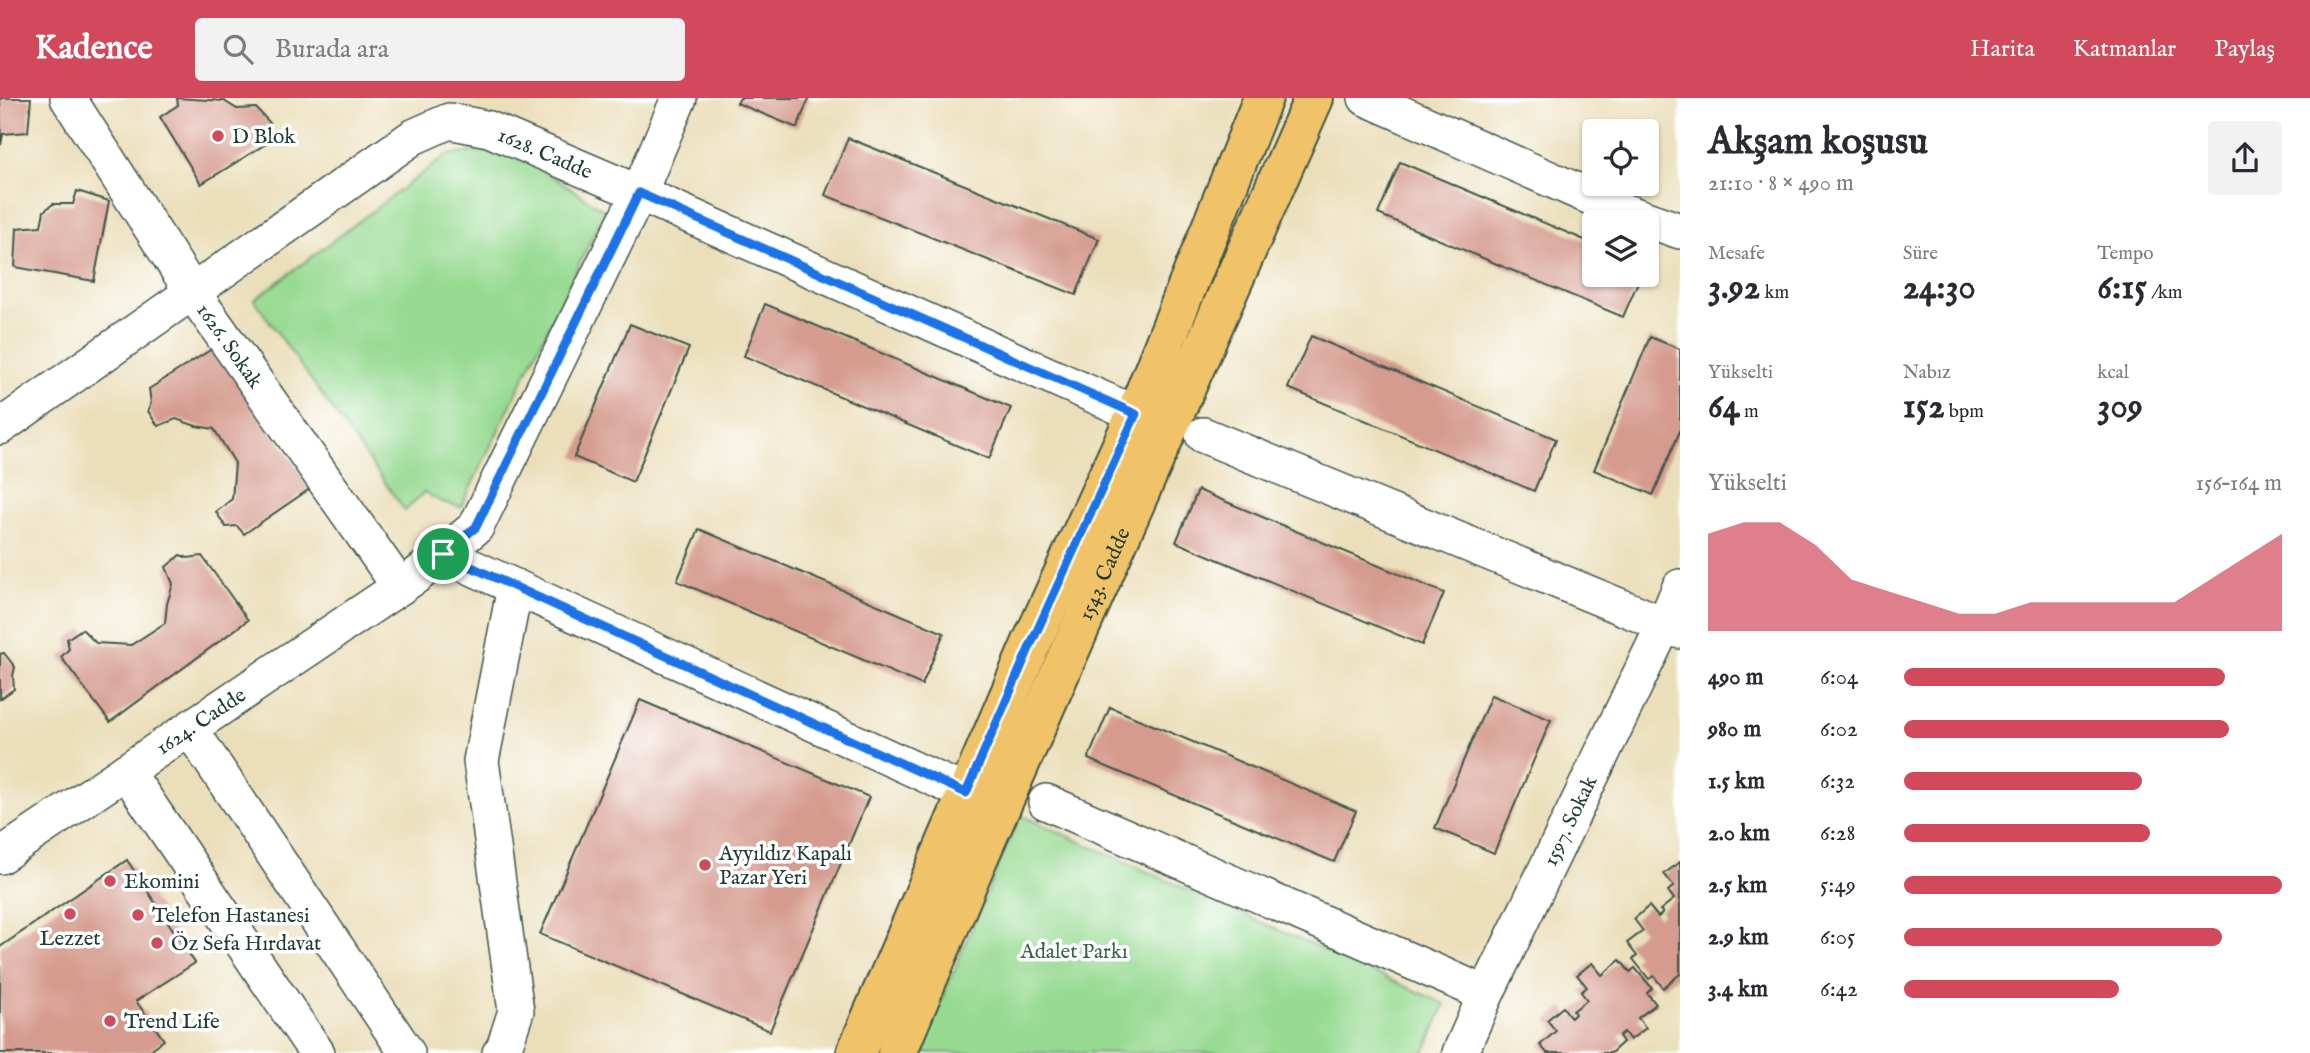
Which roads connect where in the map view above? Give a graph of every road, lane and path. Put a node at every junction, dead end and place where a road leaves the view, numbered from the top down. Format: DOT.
graph roads {
  1 [pos="68,98"];
  2 [pos="679,98"];
  3 [pos="1263,98"];
  4 [pos="1314,98"];
  5 [pos="1366,98"];
  6 [pos="639,193"];
  7 [pos="1680,231"];
  8 [pos="193,293"];
  9 [pos="1136,414"];
  10 [pos="0,427"];
  11 [pos="1203,435"];
  12 [pos="443,554"];
  13 [pos="400,587"];
  14 [pos="515,587"];
  15 [pos="1680,587"];
  16 [pos="1672,627"];
  17 [pos="190,729"];
  18 [pos="126,771"];
  19 [pos="966,793"];
  20 [pos="1046,802"];
  21 [pos="0,856"];
  22 [pos="1486,994"];
  23 [pos="317,1053"];
  24 [pos="407,1053"];
  25 [pos="500,1053"];
  26 [pos="856,1053"];
  27 [pos="897,1053"];
  28 [pos="1460,1053"];
  1 -- 8 [label="street, 1626. Sokak"];
  2 -- 6 [label="street, 1624. Cadde"];
  3 -- 9 [label="main road, 1543. Cadde"];
  4 -- 27 [label="main road, 1543. Cadde"];
  5 -- 7 [label="street"];
  6 -- 8 [label="street, 1628. Cadde"];
  6 -- 9 [label="street, 1628. Cadde"];
  6 -- 12 [label="street, 1624. Cadde"];
  8 -- 10 [label="street, 1628. Cadde"];
  8 -- 13 [label="street, 1626. Sokak"];
  9 -- 19 [label="main road, 1543. Cadde"];
  11 -- 16 [label="street"];
  12 -- 13 [label="street, 1624. Cadde"];
  12 -- 14 [label="street"];
  13 -- 17 [label="street, 1624. Cadde"];
  14 -- 19 [label="street"];
  14 -- 25 [label="street"];
  15 -- 16 [label="street, 1597. Sokak"];
  16 -- 22 [label="street, 1597. Sokak"];
  17 -- 18 [label="street, 1624. Cadde"];
  17 -- 24 [label="street"];
  18 -- 21 [label="street, 1624. Cadde"];
  18 -- 23 [label="street"];
  19 -- 26 [label="main road, 1543. Cadde"];
  20 -- 22 [label="street"];
  22 -- 28 [label="street, 1597. Sokak"];
}
